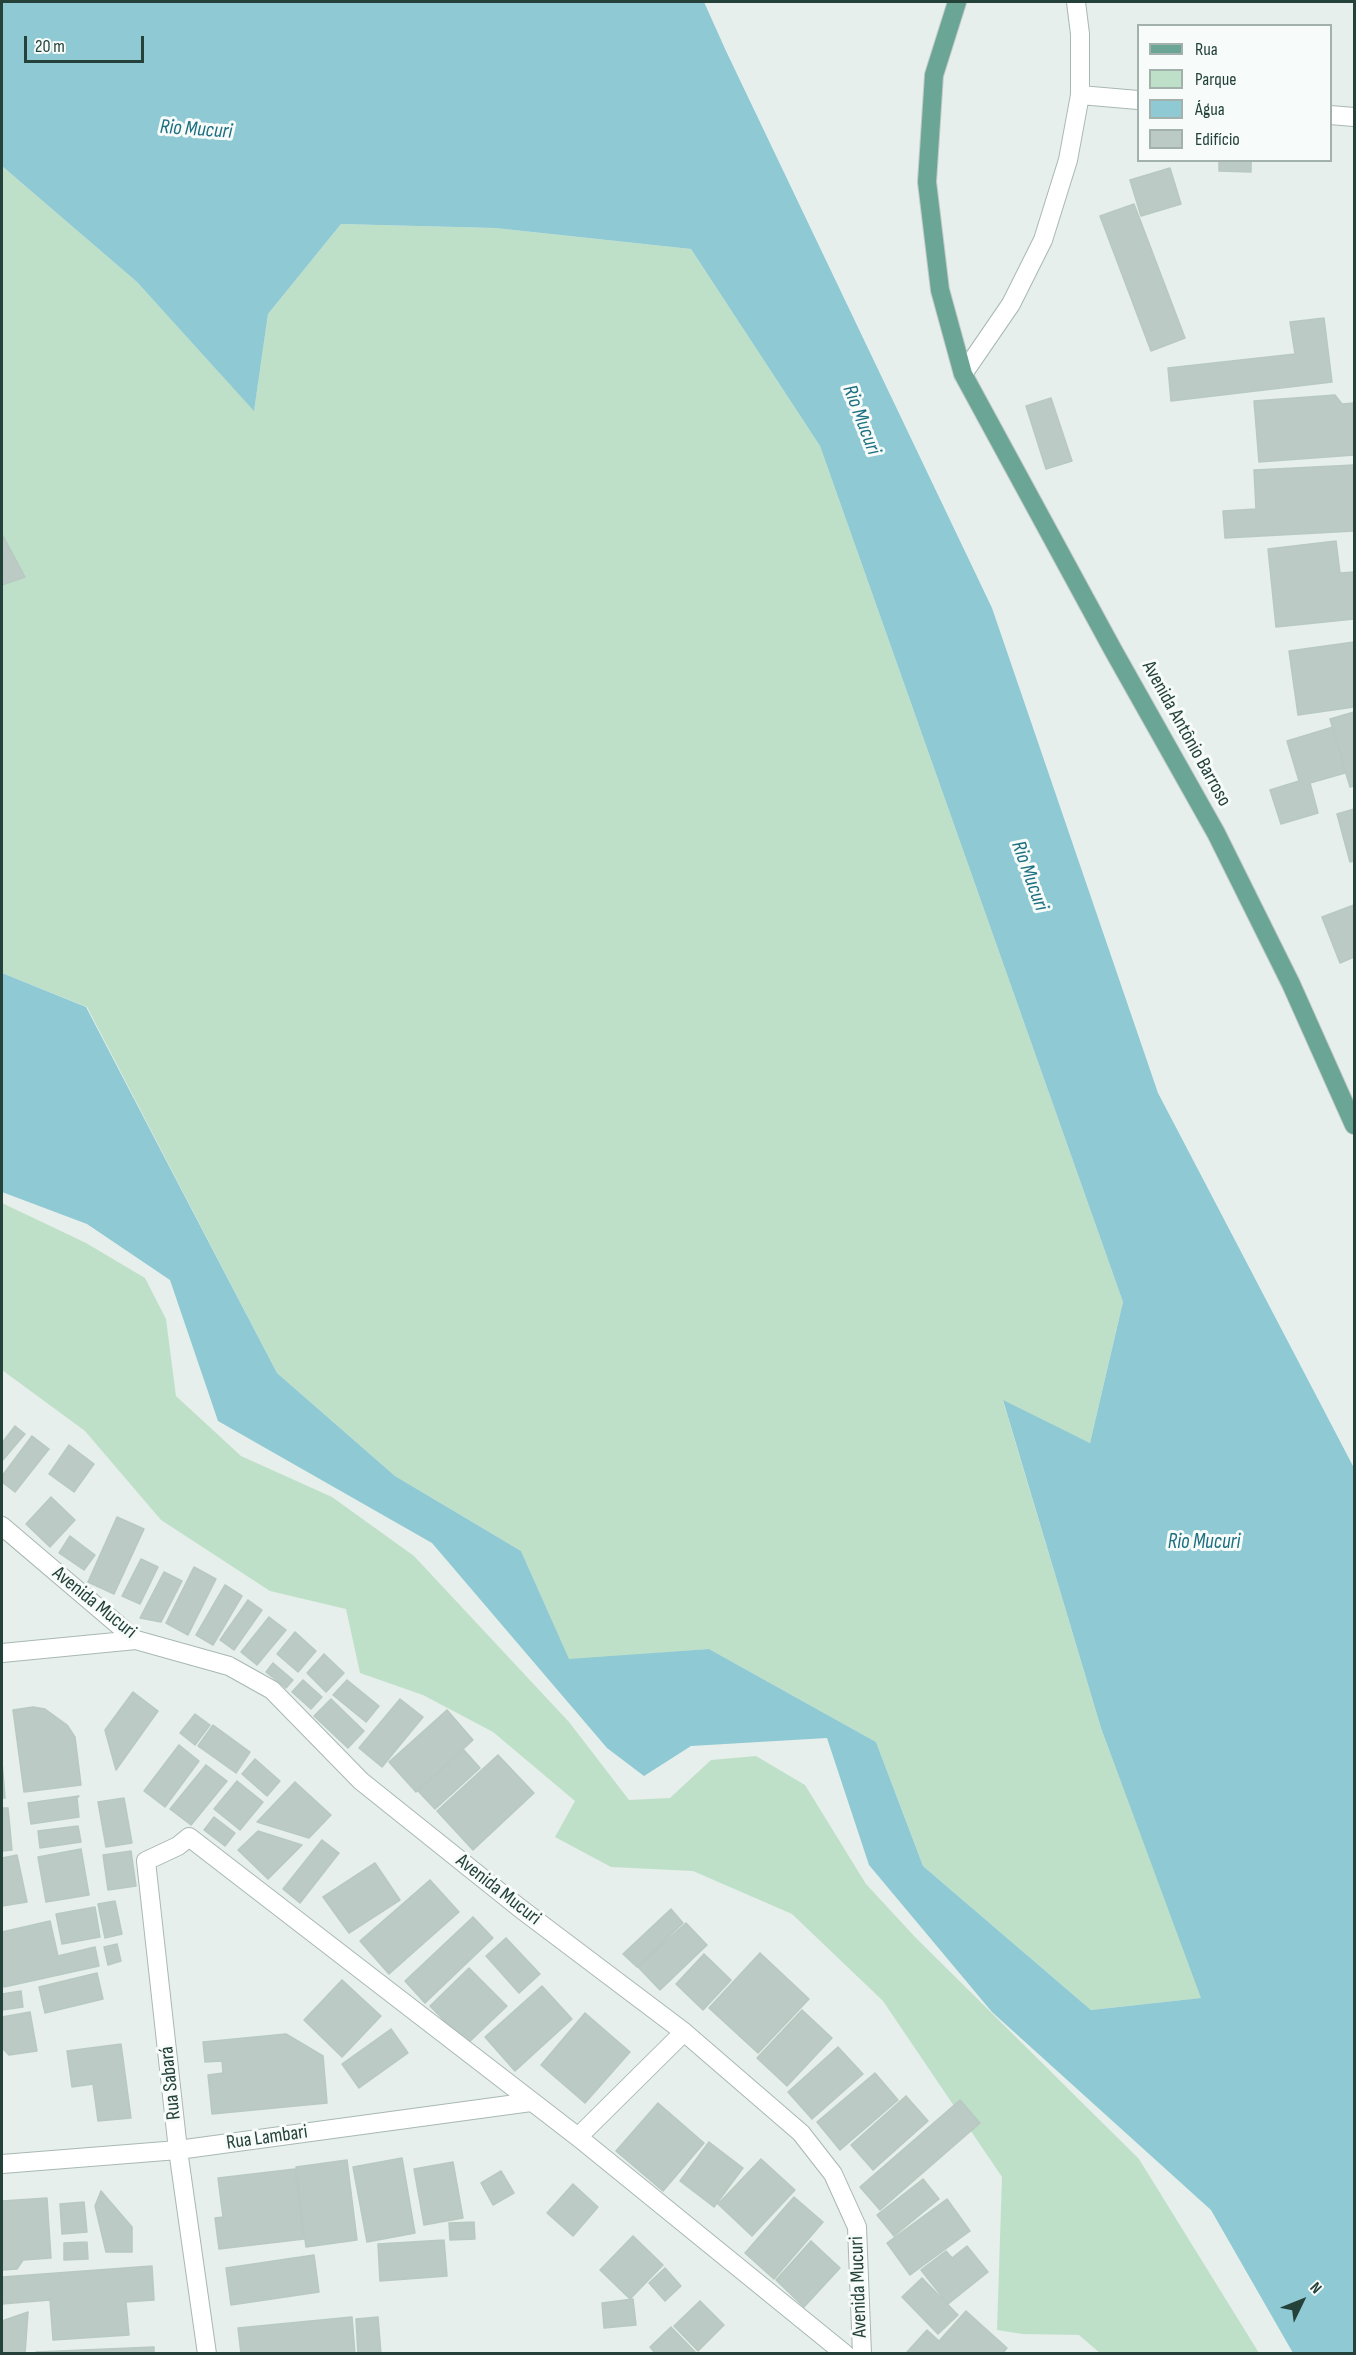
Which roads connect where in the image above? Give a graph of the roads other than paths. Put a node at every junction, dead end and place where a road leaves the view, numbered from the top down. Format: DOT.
graph roads {
  1 [pos="957,2"];
  2 [pos="1076,2"];
  3 [pos="1080,96"];
  4 [pos="1137,100"];
  5 [pos="1332,115"];
  6 [pos="1354,117"];
  7 [pos="963,374"];
  8 [pos="1354,1125"];
  9 [pos="2,1526"];
  10 [pos="136,1640"];
  11 [pos="2,1653"];
  12 [pos="189,1837"];
  13 [pos="684,2032"];
  14 [pos="531,2102"];
  15 [pos="578,2137"];
  16 [pos="178,2150"];
  17 [pos="2,2164"];
  18 [pos="207,2354"];
  19 [pos="845,2354"];
  20 [pos="862,2354"];
  1 -- 7 [label="main road, Avenida Antônio Barroso"];
  2 -- 3 [label="street"];
  3 -- 4 [label="street"];
  3 -- 7 [label="street"];
  5 -- 6 [label="street"];
  7 -- 8 [label="main road, Avenida Antônio Barroso"];
  9 -- 10 [label="street, Avenida Mucuri"];
  10 -- 11 [label="street"];
  10 -- 13 [label="street, Avenida Mucuri"];
  12 -- 14 [label="street, Avenida Mucuri"];
  12 -- 16 [label="street, Rua Sabará"];
  13 -- 15 [label="street"];
  13 -- 20 [label="street, Avenida Mucuri"];
  14 -- 15 [label="street, Avenida Mucuri"];
  14 -- 16 [label="street, Rua Lambari"];
  15 -- 19 [label="street, Avenida Mucuri"];
  16 -- 17 [label="street, Rua Lambari"];
  16 -- 18 [label="street, Rua Sabará"];
}
